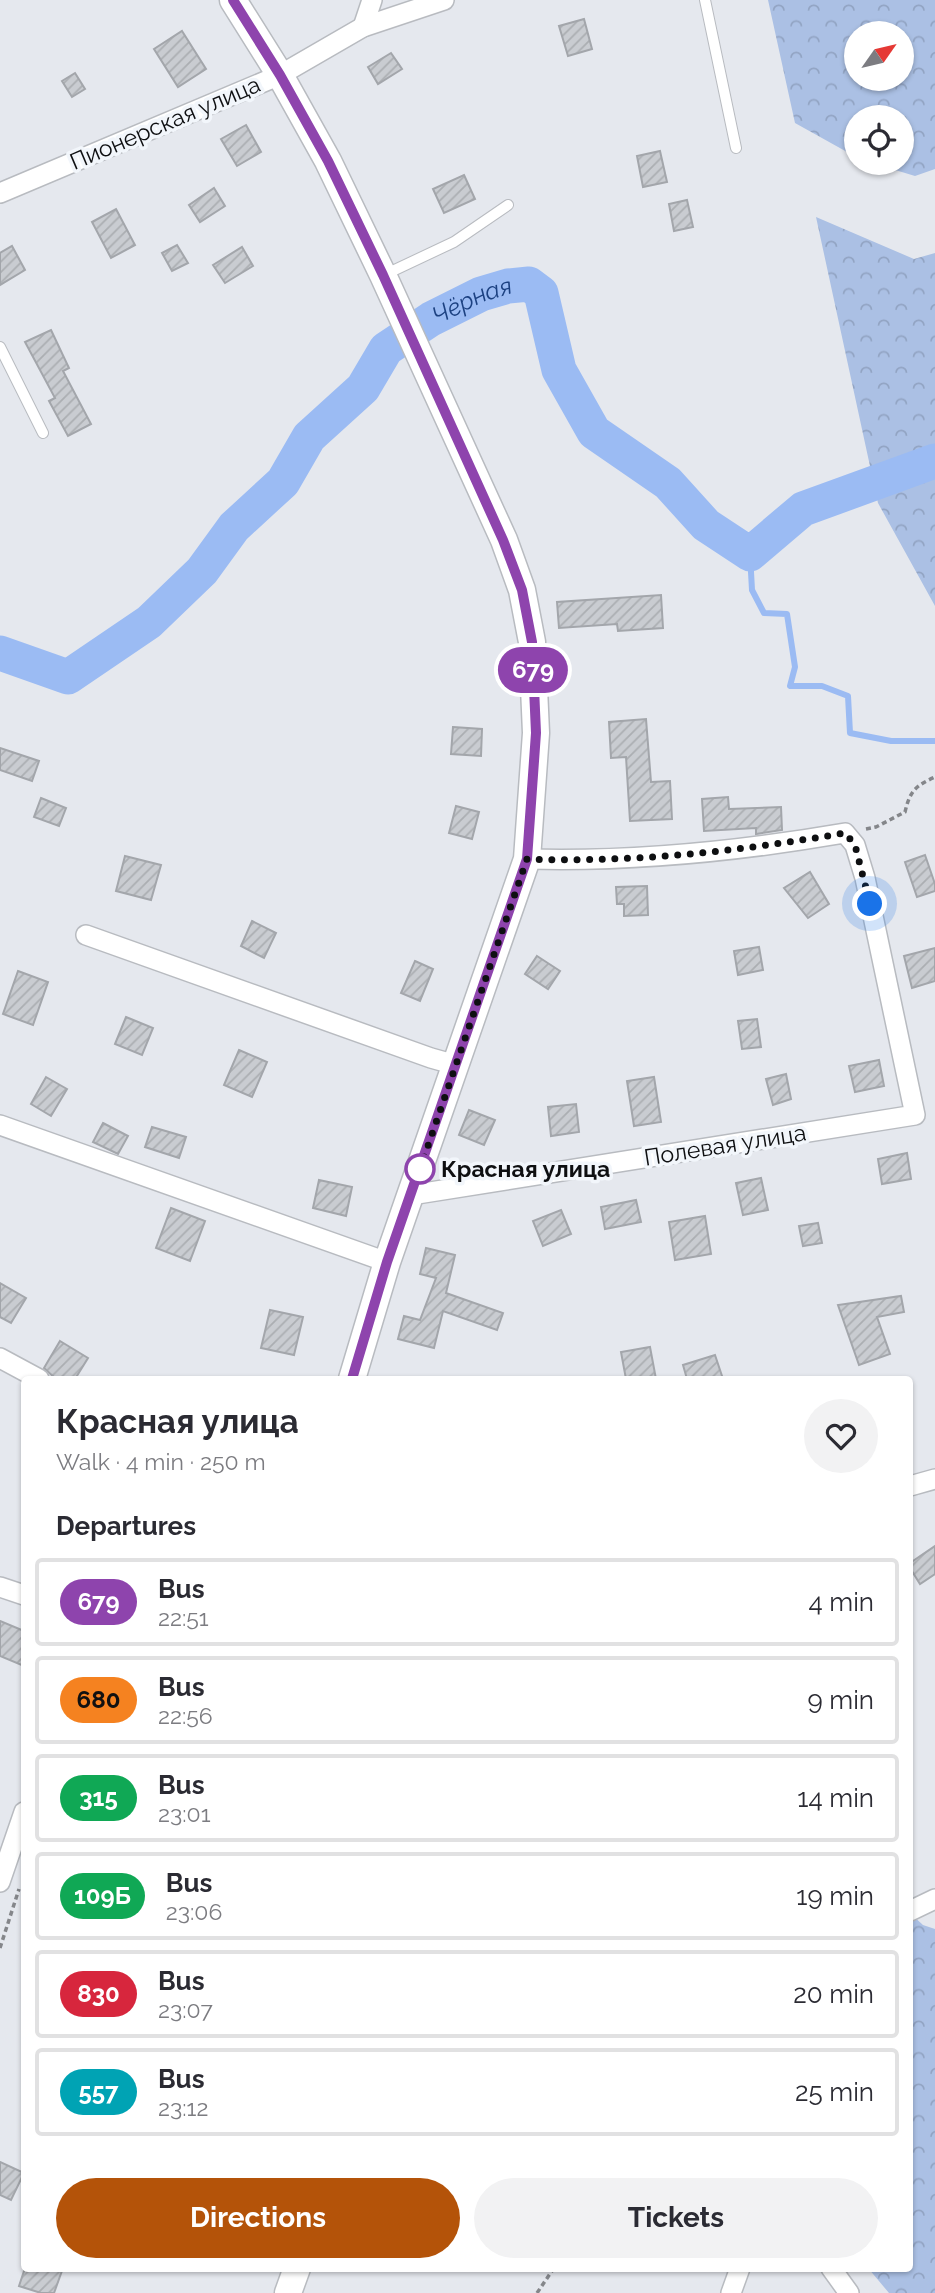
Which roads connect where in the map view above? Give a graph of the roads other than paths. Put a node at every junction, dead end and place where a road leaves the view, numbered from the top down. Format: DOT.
graph roads {
  1 [pos="233,0"];
  2 [pos="372,0"];
  3 [pos="444,0"];
  4 [pos="705,0"];
  5 [pos="363,27"];
  6 [pos="280,75"];
  7 [pos="736,148"];
  8 [pos="0,193"];
  9 [pos="508,205"];
  10 [pos="383,275"];
  11 [pos="0,347"];
  12 [pos="43,433"];
  13 [pos="527,859"];
  14 [pos="86,935"];
  15 [pos="456,1065"];
  16 [pos="0,1125"];
  17 [pos="411,1195"];
  18 [pos="387,1262"];
  19 [pos="0,1358"];
  20 [pos="33,1376"];
  21 [pos="353,1376"];
  22 [pos="935,1479"];
  23 [pos="913,1485"];
  24 [pos="0,1587"];
  25 [pos="21,1594"];
  26 [pos="21,1821"];
  27 [pos="0,1882"];
  28 [pos="935,1899"];
  29 [pos="913,1910"];
  30 [pos="913,1910"];
  31 [pos="935,1915"];
  32 [pos="296,2272"];
  33 [pos="739,2272"];
  34 [pos="834,2272"];
  35 [pos="288,2293"];
  36 [pos="731,2293"];
  37 [pos="849,2293"];
  1 -- 6 [label="main road"];
  2 -- 5 [label="street"];
  3 -- 5 [label="street, Пионерская улица"];
  4 -- 7 [label="lane"];
  5 -- 6 [label="street, Пионерская улица"];
  6 -- 8 [label="street, Пионерская улица"];
  6 -- 10 [label="main road"];
  9 -- 10 [label="lane"];
  10 -- 13 [label="main road"];
  11 -- 12 [label="lane"];
  13 -- 15 [label="main road"];
  13 -- 17 [label="street, Полевая улица"];
  14 -- 15 [label="street"];
  15 -- 17 [label="main road"];
  16 -- 18 [label="street"];
  17 -- 18 [label="main road"];
  18 -- 21 [label="main road"];
  19 -- 20 [label="street"];
  22 -- 23 [label="street"];
  24 -- 25 [label="street"];
  26 -- 27 [label="street"];
  28 -- 29 [label="street"];
  30 -- 31 [label="street"];
  32 -- 35 [label="main road"];
  33 -- 36 [label="street"];
  34 -- 37 [label="street"];
}
